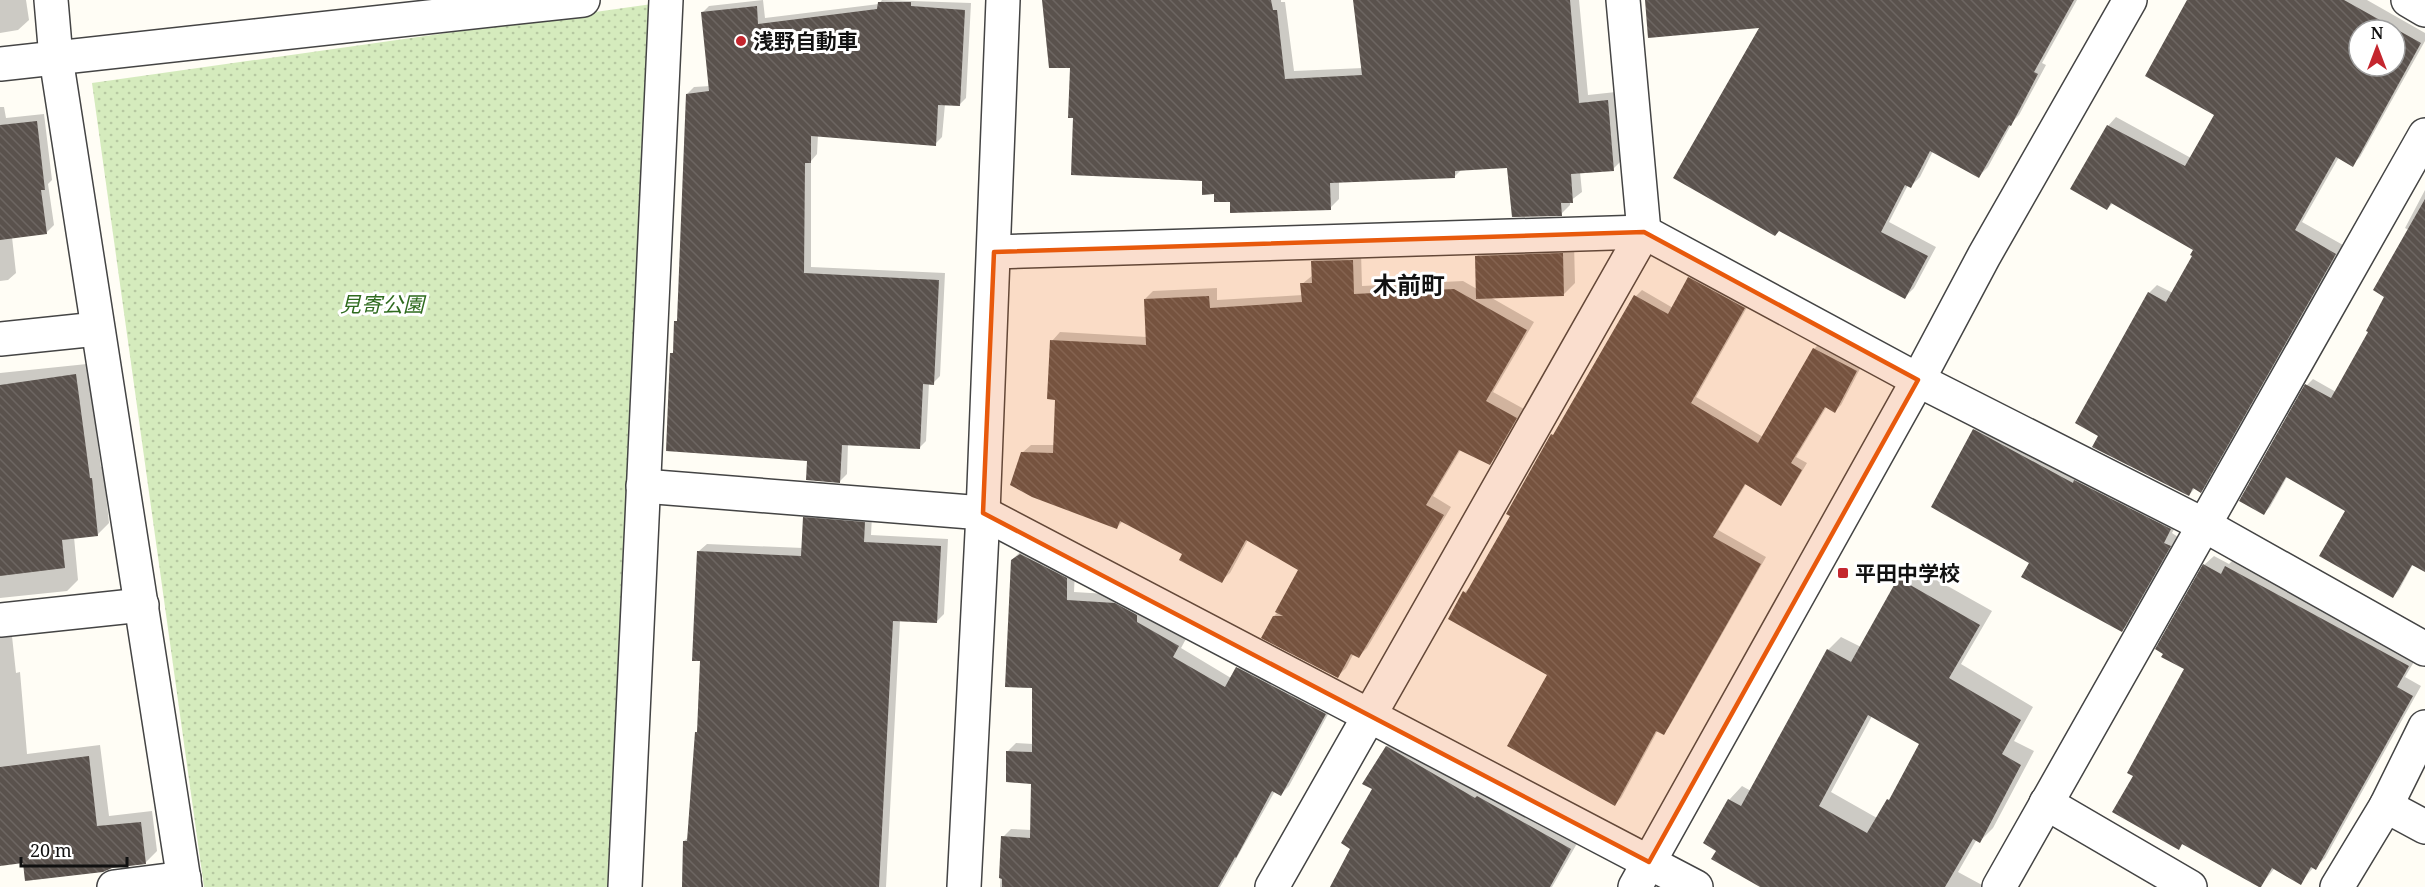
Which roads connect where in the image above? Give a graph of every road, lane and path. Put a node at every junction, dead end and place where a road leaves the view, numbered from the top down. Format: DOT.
graph roads {
  1 [pos="51,0"];
  2 [pos="583,0"];
  3 [pos="666,0"];
  4 [pos="1004,0"];
  5 [pos="1623,0"];
  6 [pos="2130,0"];
  7 [pos="2408,0"];
  8 [pos="2425,10"];
  9 [pos="56,58"];
  10 [pos="0,64"];
  11 [pos="2425,135"];
  12 [pos="1644,232"];
  13 [pos="994,252"];
  14 [pos="97,329"];
  15 [pos="0,339"];
  16 [pos="1918,380"];
  17 [pos="643,486"];
  18 [pos="983,513"];
  19 [pos="2204,525"];
  20 [pos="142,605"];
  21 [pos="0,620"];
  22 [pos="2425,649"];
  23 [pos="1370,716"];
  24 [pos="2425,727"];
  25 [pos="2046,803"];
  26 [pos="2386,806"];
  27 [pos="2425,827"];
  28 [pos="1642,875"];
  29 [pos="184,883"];
  30 [pos="114,887"];
  31 [pos="625,887"];
  32 [pos="963,887"];
  33 [pos="1272,887"];
  34 [pos="1696,887"];
  35 [pos="1999,887"];
  36 [pos="2190,887"];
  37 [pos="2337,887"];
  1 -- 9 [label="street"];
  2 -- 9 [label="street"];
  3 -- 17 [label="street"];
  4 -- 13 [label="street"];
  5 -- 12 [label="street"];
  6 -- 16 [label="street"];
  7 -- 8 [label="street"];
  9 -- 10 [label="street"];
  9 -- 14 [label="street"];
  11 -- 19 [label="street"];
  12 -- 13 [label="street"];
  12 -- 16 [label="street"];
  12 -- 23 [label="street"];
  13 -- 18 [label="street"];
  14 -- 15 [label="street"];
  14 -- 20 [label="street"];
  16 -- 19 [label="street"];
  16 -- 28 [label="street"];
  17 -- 18 [label="street"];
  17 -- 31 [label="street"];
  18 -- 23 [label="street"];
  18 -- 32 [label="street"];
  19 -- 22 [label="street"];
  19 -- 25 [label="street"];
  20 -- 21 [label="street"];
  20 -- 29 [label="street"];
  23 -- 28 [label="street"];
  23 -- 33 [label="street"];
  24 -- 26 [label="street"];
  25 -- 35 [label="street"];
  25 -- 36 [label="street"];
  26 -- 27 [label="street"];
  26 -- 37 [label="street"];
  28 -- 34 [label="street"];
  29 -- 30 [label="street"];
}
